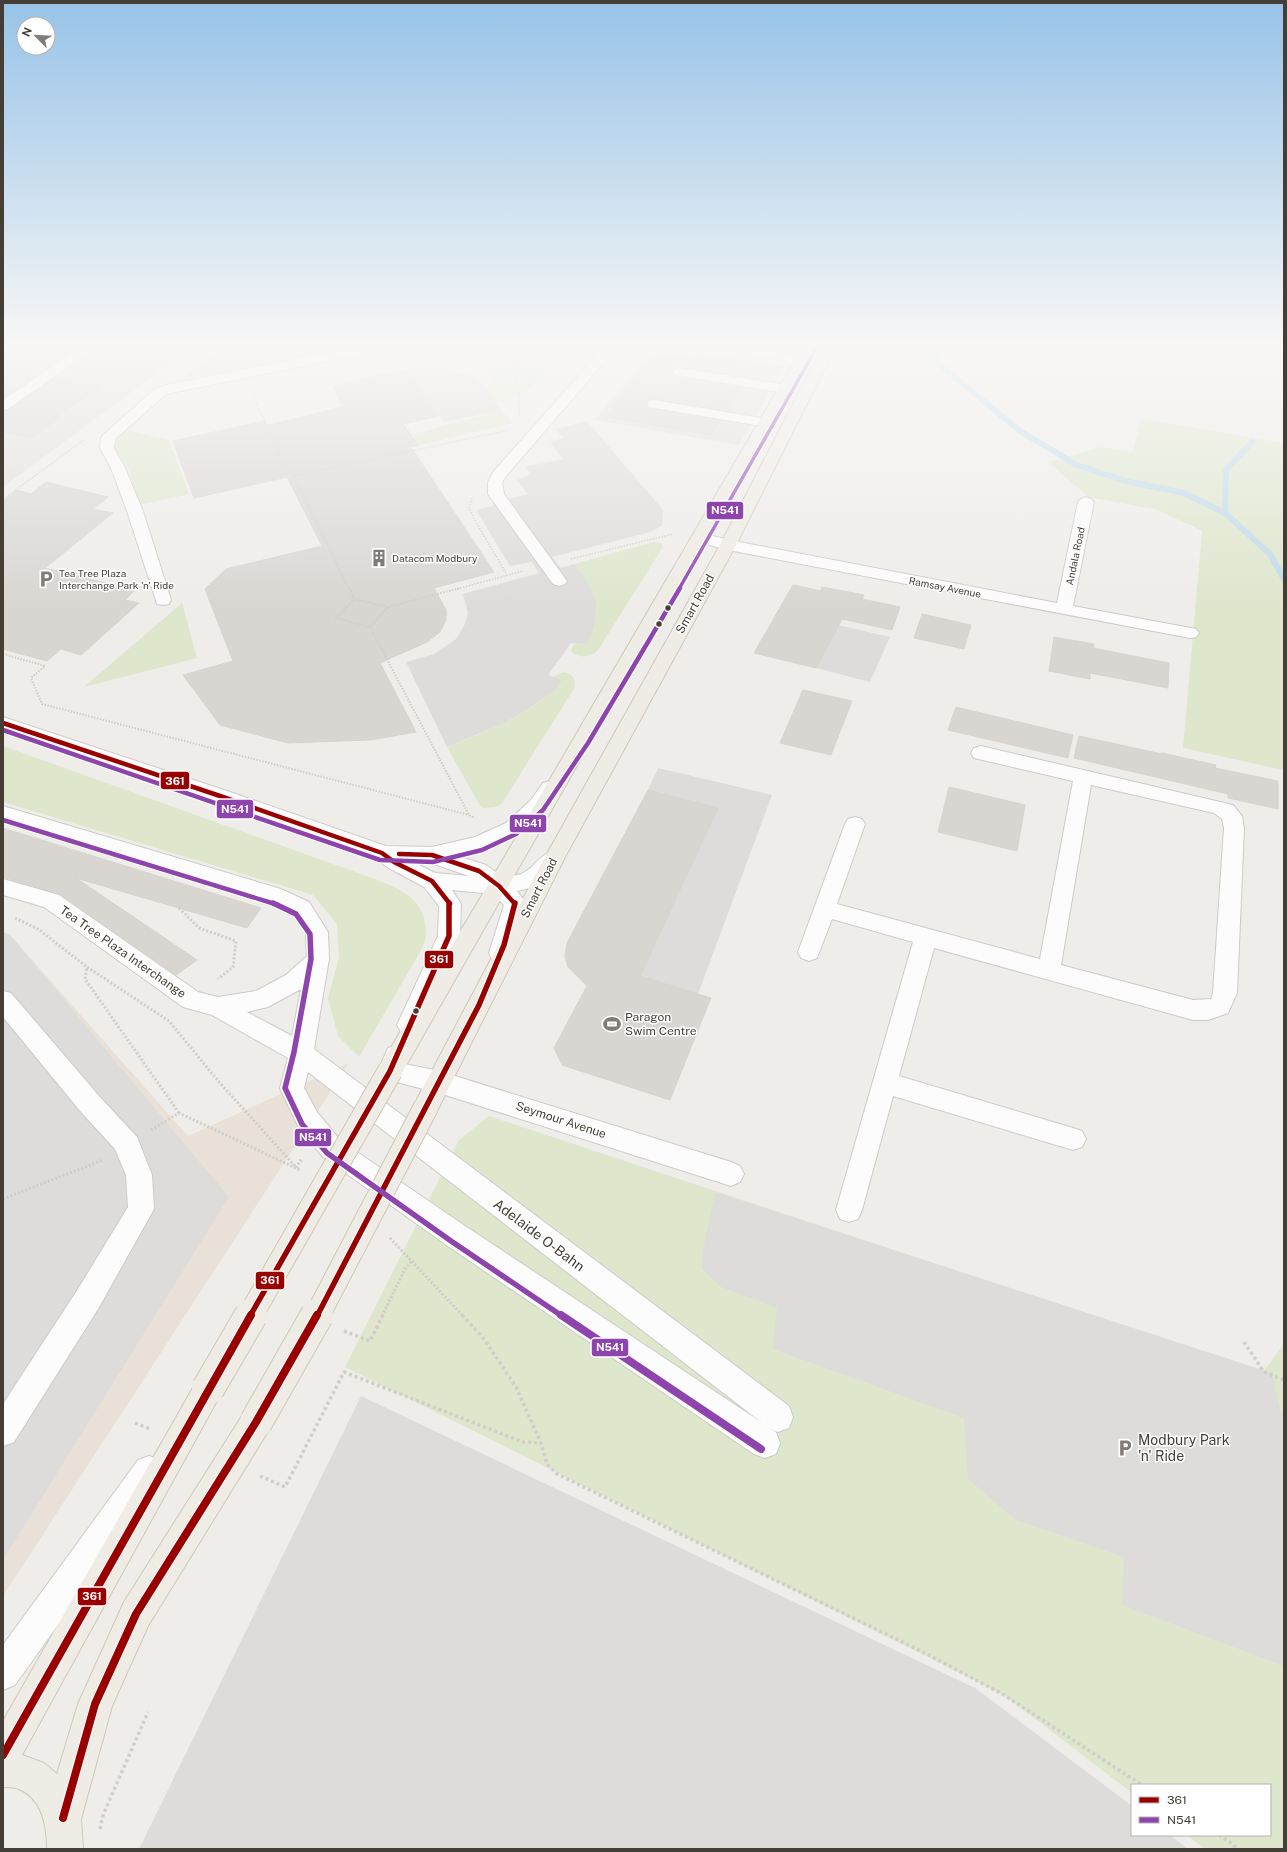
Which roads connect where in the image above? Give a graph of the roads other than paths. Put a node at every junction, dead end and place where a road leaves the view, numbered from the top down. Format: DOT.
graph roads {
  1 [pos="113,432"];
  2 [pos="536,432"];
  3 [pos="762,432"];
  4 [pos="786,432"];
  5 [pos="1086,502"];
  6 [pos="701,538"];
  7 [pos="728,545"];
  8 [pos="559,581"];
  9 [pos="163,600"];
  10 [pos="1064,610"];
  11 [pos="1190,633"];
  12 [pos="3,724"];
  13 [pos="582,739"];
  14 [pos="981,753"];
  15 [pos="1083,777"];
  16 [pos="3,813"];
  17 [pos="854,824"];
  18 [pos="382,854"];
  19 [pos="432,855"];
  20 [pos="554,859"];
  21 [pos="432,881"];
  22 [pos="499,886"];
  23 [pos="3,887"];
  24 [pos="825,909"];
  25 [pos="925,938"];
  26 [pos="809,952"];
  27 [pos="318,959"];
  28 [pos="1049,970"];
  29 [pos="3,1000"];
  30 [pos="478,1005"];
  31 [pos="218,1007"];
  32 [pos="301,1053"];
  33 [pos="390,1071"];
  34 [pos="439,1082"];
  35 [pos="885,1083"];
  36 [pos="1073,1139"];
  37 [pos="731,1174"];
  38 [pos="849,1210"];
  39 [pos="208,1389"];
  40 [pos="778,1417"];
  41 [pos="3,1431"];
  42 [pos="765,1443"];
  43 [pos="3,1673"];
  44 [pos="3,1755"];
  45 [pos="3,1769"];
  46 [pos="64,1833"];
  1 -- 9 [label="street"];
  2 -- 8 [label="street"];
  3 -- 6 [label="main road"];
  4 -- 7 [label="main road, Smart Road"];
  5 -- 10 [label="street, Andala Road"];
  6 -- 7 [label="street, Ramsay Avenue"];
  6 -- 13 [label="main road"];
  7 -- 10 [label="street, Ramsay Avenue"];
  7 -- 20 [label="main road, Smart Road"];
  10 -- 11 [label="street, Ramsay Avenue"];
  12 -- 18 [label="street"];
  13 -- 19 [label="street"];
  13 -- 22 [label="main road"];
  14 -- 15 [label="street"];
  15 -- 28 [label="street"];
  15 -- 28 [label="street"];
  16 -- 27 [label="street"];
  17 -- 24 [label="street"];
  18 -- 19 [label="street"];
  18 -- 21 [label="street"];
  19 -- 22 [label="street"];
  20 -- 22 [label="street"];
  20 -- 30 [label="main road, Smart Road"];
  21 -- 22 [label="street"];
  21 -- 33 [label="street"];
  22 -- 30 [label="street"];
  22 -- 33 [label="main road"];
  23 -- 31 [label="street, Tea Tree Plaza Interchange"];
  24 -- 25 [label="street"];
  24 -- 26 [label="street"];
  25 -- 28 [label="street"];
  25 -- 35 [label="street"];
  27 -- 31 [label="street, Tea Tree Plaza Interchange"];
  27 -- 32 [label="street"];
  29 -- 41 [label="street"];
  30 -- 34 [label="main road, Smart Road"];
  31 -- 32 [label="street, Adelaide O-Bahn"];
  32 -- 40 [label="street, Adelaide O-Bahn"];
  32 -- 42 [label="street"];
  33 -- 34 [label="street, Seymour Avenue"];
  33 -- 39 [label="main road, bridge"];
  34 -- 37 [label="street, Seymour Avenue"];
  34 -- 46 [label="main road, Smart Road, bridge"];
  35 -- 36 [label="street"];
  35 -- 38 [label="street"];
  39 -- 43 [label="street"];
  39 -- 44 [label="main road"];
  45 -- 46 [label="main road"];
}
